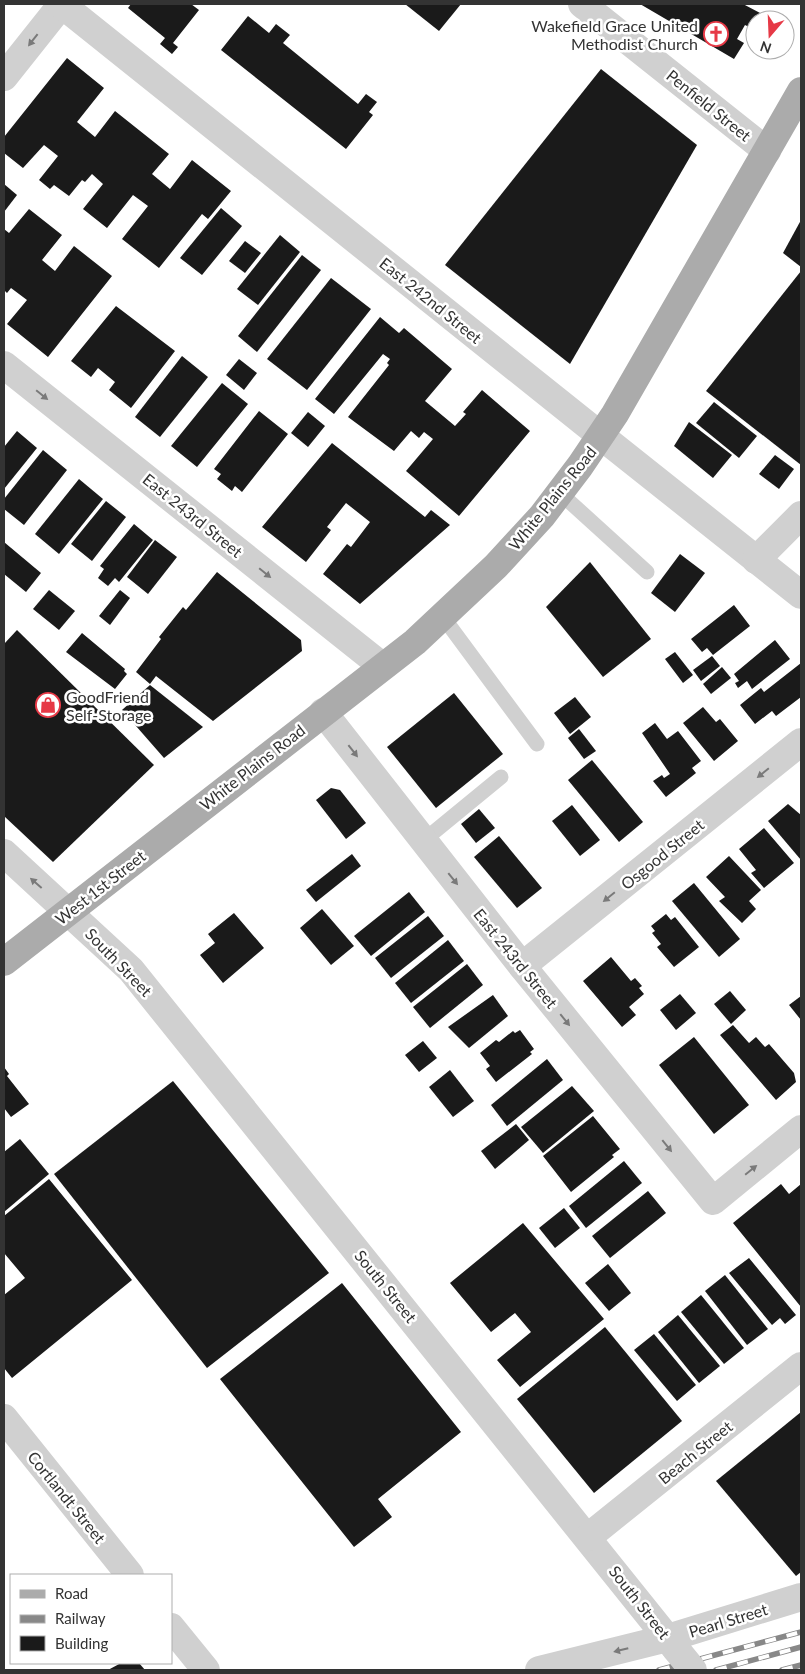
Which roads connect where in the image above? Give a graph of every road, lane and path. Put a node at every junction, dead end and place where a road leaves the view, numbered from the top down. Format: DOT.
graph roads {
  1 [pos="61,4"];
  2 [pos="582,4"];
  3 [pos="4,76"];
  4 [pos="801,91"];
  5 [pos="767,151"];
  6 [pos="4,365"];
  7 [pos="601,436"];
  8 [pos="560,493"];
  9 [pos="801,516"];
  10 [pos="756,560"];
  11 [pos="647,572"];
  12 [pos="801,596"];
  13 [pos="443,617"];
  14 [pos="382,666"];
  15 [pos="323,712"];
  16 [pos="801,742"];
  17 [pos="537,744"];
  18 [pos="501,777"];
  19 [pos="195,812"];
  20 [pos="423,841"];
  21 [pos="4,853"];
  22 [pos="69,912"];
  23 [pos="4,962"];
  24 [pos="522,966"];
  25 [pos="801,1129"];
  26 [pos="801,1366"];
  27 [pos="4,1418"];
  28 [pos="588,1537"];
  29 [pos="129,1574"];
  30 [pos="801,1597"];
  31 [pos="172,1627"];
  32 [pos="672,1644"];
  33 [pos="206,1670"];
  34 [pos="539,1670"];
  35 [pos="693,1670"];
  1 -- 3 [label="street, one-way"];
  1 -- 7 [label="street, East 242nd Street"];
  2 -- 5 [label="street, Penfield Street"];
  4 -- 5 [label="main road, White Plains Road"];
  5 -- 7 [label="main road, White Plains Road"];
  6 -- 14 [label="street, East 243rd Street, one-way"];
  7 -- 8 [label="main road, White Plains Road"];
  7 -- 10 [label="street, East 242nd Street"];
  8 -- 11 [label="lane"];
  8 -- 13 [label="main road, White Plains Road"];
  9 -- 10 [label="street"];
  10 -- 12 [label="street, East 242nd Street"];
  13 -- 14 [label="main road, White Plains Road"];
  13 -- 17 [label="lane"];
  14 -- 15 [label="main road, White Plains Road"];
  15 -- 19 [label="main road, White Plains Road"];
  15 -- 20 [label="street, East 243rd Street, one-way"];
  16 -- 24 [label="street, Osgood Street, one-way"];
  18 -- 20 [label="lane"];
  19 -- 22 [label="main road, West 1st Street"];
  20 -- 24 [label="street, East 243rd Street, one-way"];
  22 -- 21 [label="street, South Street, one-way"];
  22 -- 23 [label="main road, West 1st Street"];
  22 -- 28 [label="street, South Street"];
  24 -- 25 [label="street, East 243rd Street, one-way"];
  26 -- 28 [label="street, Beach Street"];
  27 -- 29 [label="street, Cortlandt Street"];
  28 -- 32 [label="street, South Street"];
  30 -- 32 [label="street, Pearl Street"];
  31 -- 33 [label="street"];
  32 -- 34 [label="street, Pearl Street, one-way"];
  32 -- 35 [label="street, South Street, bridge"];
}
